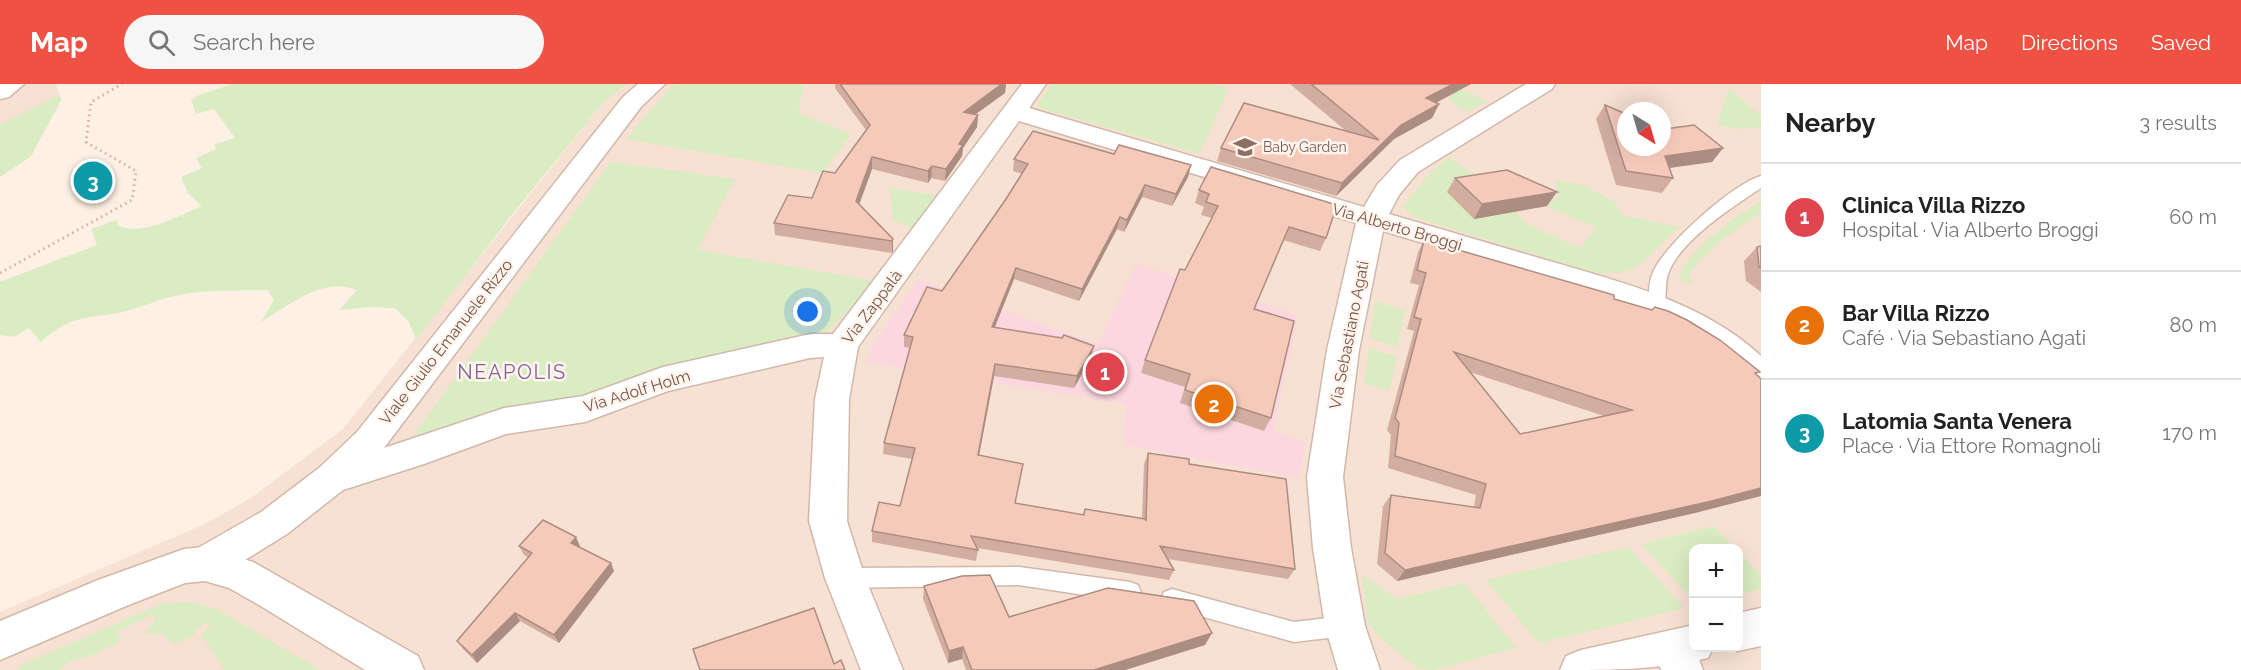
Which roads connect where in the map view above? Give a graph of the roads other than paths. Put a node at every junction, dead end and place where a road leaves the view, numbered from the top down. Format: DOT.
graph roads {
  1 [pos="12,84"];
  2 [pos="653,84"];
  3 [pos="1034,84"];
  4 [pos="1543,84"];
  5 [pos="0,92"];
  6 [pos="1016,112"];
  7 [pos="1761,181"];
  8 [pos="1371,220"];
  9 [pos="1657,307"];
  10 [pos="842,345"];
  11 [pos="1761,376"];
  12 [pos="332,478"];
  13 [pos="205,564"];
  14 [pos="845,578"];
  15 [pos="1345,626"];
  16 [pos="1761,627"];
  17 [pos="1743,631"];
  18 [pos="4,639"];
  19 [pos="1684,654"];
  20 [pos="403,670"];
  21 [pos="882,670"];
  22 [pos="1359,670"];
  23 [pos="1581,670"];
  1 -- 5 [label="street"];
  2 -- 12 [label="street, Viale Giulio Emanuele Rizzo"];
  3 -- 6 [label="street, Via Zappalà"];
  4 -- 8 [label="street, Via Sebastiano Agati"];
  6 -- 8 [label="street, Via Alberto Broggi"];
  6 -- 10 [label="street, Via Zappalà"];
  7 -- 9 [label="lane"];
  8 -- 9 [label="street, Via Alberto Broggi"];
  8 -- 15 [label="street, Via Sebastiano Agati"];
  9 -- 11 [label="street, Via Alberto Broggi"];
  10 -- 12 [label="street, Via Adolf Holm"];
  10 -- 14 [label="street, Via Zappalà"];
  12 -- 13 [label="street, Viale Giulio Emanuele Rizzo"];
  13 -- 18 [label="street"];
  13 -- 20 [label="street"];
  14 -- 15 [label="lane"];
  14 -- 21 [label="street, Via Zappalà"];
  15 -- 22 [label="street, Via Sebastiano Agati"];
  16 -- 17 [label="street"];
  19 -- 23 [label="street"];
}
